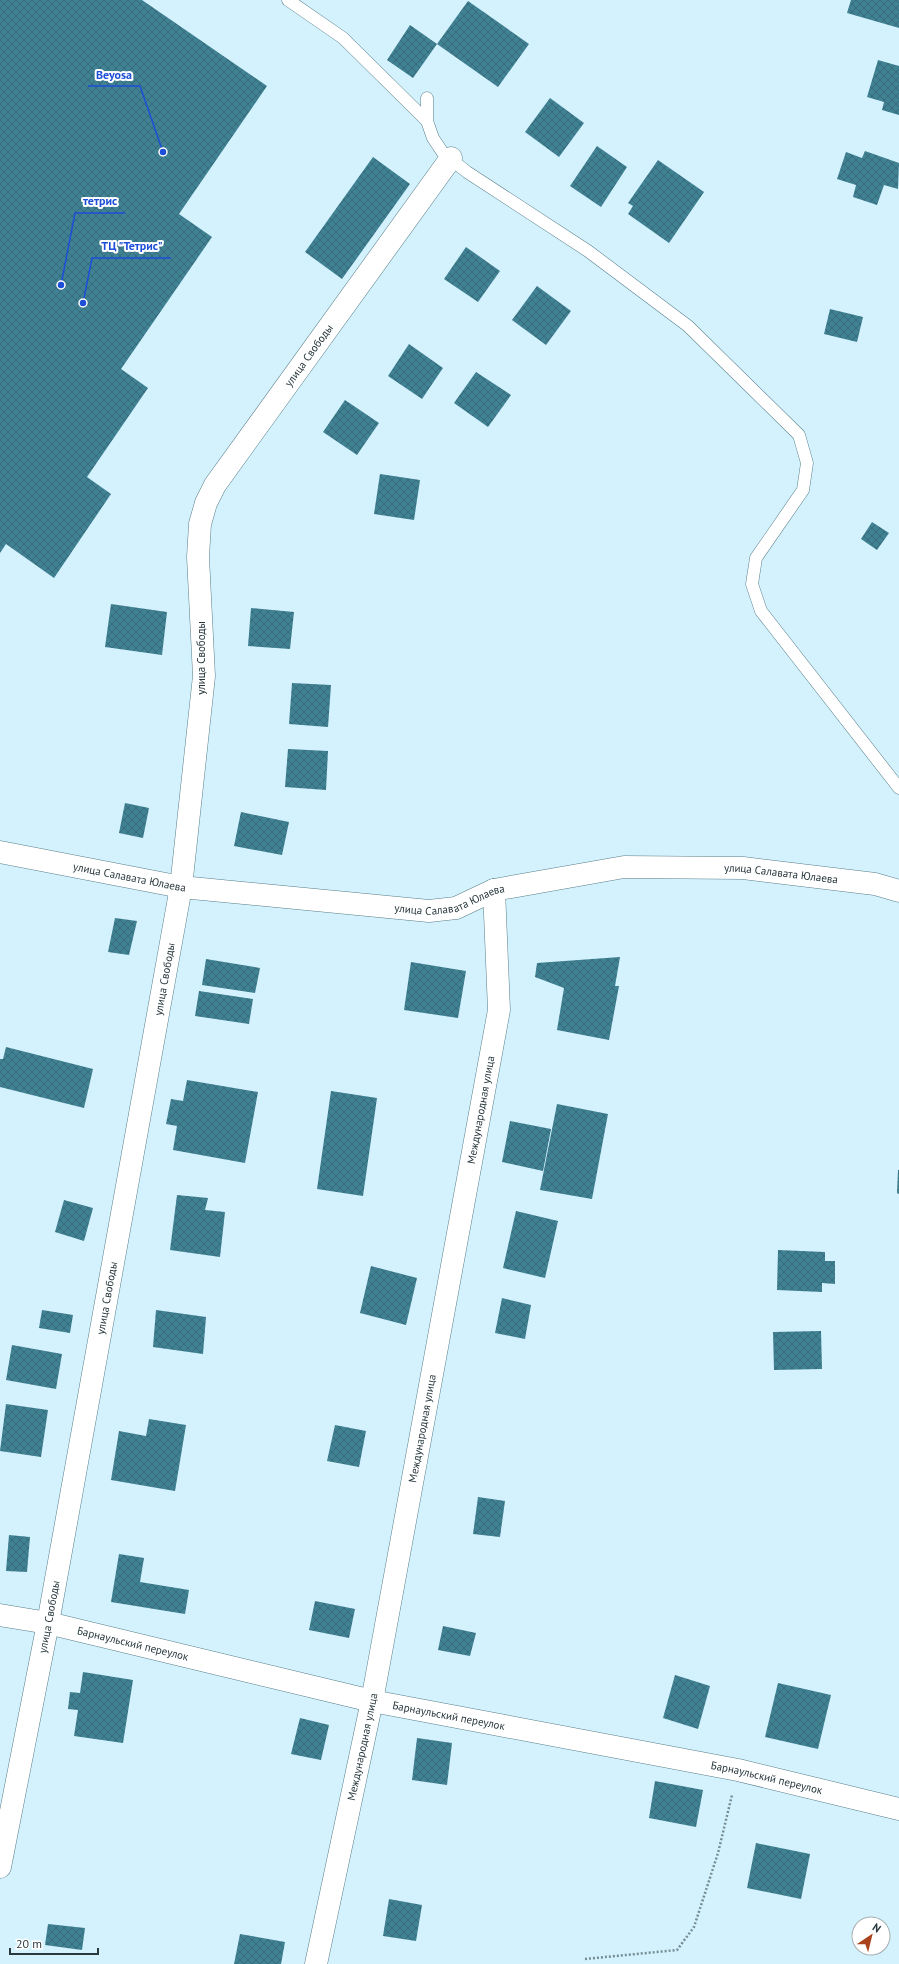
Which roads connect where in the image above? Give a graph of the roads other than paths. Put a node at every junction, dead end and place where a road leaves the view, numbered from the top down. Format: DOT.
graph roads {
  1 [pos="288,0"];
  2 [pos="427,98"];
  3 [pos="427,121"];
  4 [pos="451,158"];
  5 [pos="899,788"];
  6 [pos="0,852"];
  7 [pos="181,887"];
  8 [pos="494,890"];
  9 [pos="899,891"];
  10 [pos="0,1615"];
  11 [pos="48,1624"];
  12 [pos="372,1701"];
  13 [pos="899,1809"];
  14 [pos="0,1867"];
  15 [pos="316,1964"];
  1 -- 3 [label="lane"];
  2 -- 3 [label="lane"];
  3 -- 4 [label="lane"];
  4 -- 5 [label="lane"];
  4 -- 7 [label="street, улица Свободы"];
  6 -- 7 [label="street, улица Салавата Юлаева"];
  7 -- 8 [label="street, улица Салавата Юлаева"];
  7 -- 11 [label="street, улица Свободы"];
  8 -- 9 [label="street, улица Салавата Юлаева"];
  8 -- 12 [label="street, Международная улица"];
  10 -- 11 [label="street, Барнаульский переулок"];
  11 -- 12 [label="street, Барнаульский переулок"];
  11 -- 14 [label="street, улица Свободы"];
  12 -- 13 [label="street, Барнаульский переулок"];
  12 -- 15 [label="street, Международная улица"];
}
